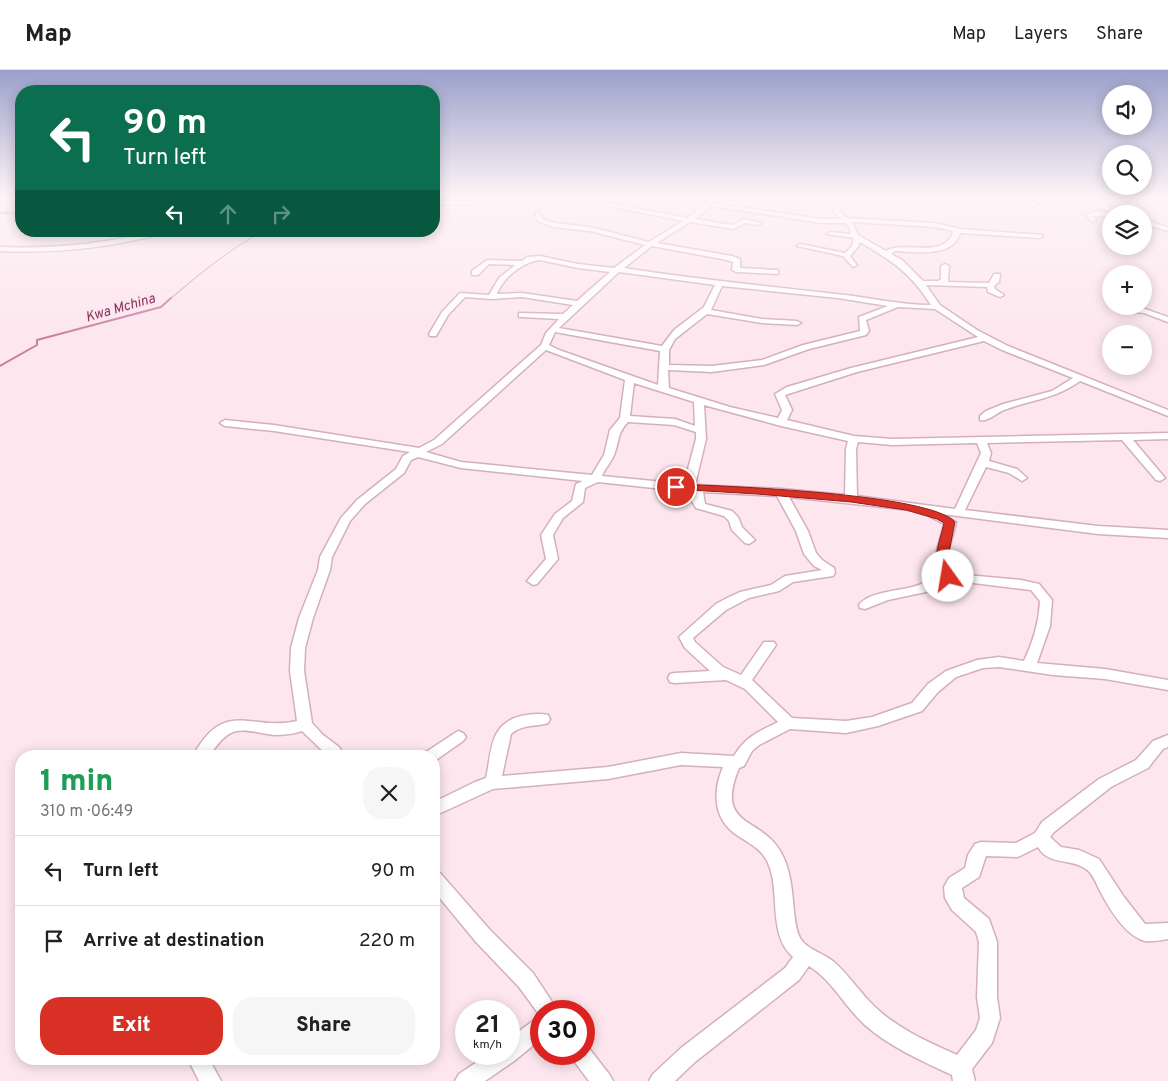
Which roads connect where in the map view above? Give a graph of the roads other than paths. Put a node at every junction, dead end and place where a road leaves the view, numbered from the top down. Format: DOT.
graph roads {
  1 [pos="96,244"];
  2 [pos="651,244"];
  3 [pos="652,244"];
  4 [pos="855,244"];
  5 [pos="868,244"];
  6 [pos="902,244"];
  7 [pos="946,244"];
  8 [pos="800,246"];
  9 [pos="897,248"];
  10 [pos="0,250"];
  11 [pos="886,254"];
  12 [pos="847,255"];
  13 [pos="523,263"];
  14 [pos="853,265"];
  15 [pos="945,266"];
  16 [pos="617,269"];
  17 [pos="775,272"];
  18 [pos="475,273"];
  19 [pos="998,276"];
  20 [pos="921,283"];
  21 [pos="940,283"];
  22 [pos="719,284"];
  23 [pos="990,285"];
  24 [pos="1000,295"];
  25 [pos="492,297"];
  26 [pos="578,303"];
  27 [pos="897,305"];
  28 [pos="937,307"];
  29 [pos="705,311"];
  30 [pos="1152,314"];
  31 [pos="522,315"];
  32 [pos="564,318"];
  33 [pos="1168,320"];
  34 [pos="797,323"];
  35 [pos="553,329"];
  36 [pos="433,334"];
  37 [pos="984,338"];
  38 [pos="545,346"];
  39 [pos="665,348"];
  40 [pos="663,368"];
  41 [pos="1079,378"];
  42 [pos="630,379"];
  43 [pos="664,388"];
  44 [pos="699,401"];
  45 [pos="1168,413"];
  46 [pos="625,418"];
  47 [pos="983,418"];
  48 [pos="225,423"];
  49 [pos="781,423"];
  50 [pos="701,431"];
  51 [pos="1125,436"];
  52 [pos="1168,436"];
  53 [pos="854,439"];
  54 [pos="981,441"];
  55 [pos="419,452"];
  56 [pos="983,463"];
  57 [pos="1022,478"];
  58 [pos="1160,478"];
  59 [pos="596,479"];
  60 [pos="693,489"];
  61 [pos="782,492"];
  62 [pos="851,499"];
  63 [pos="907,507"];
  64 [pos="958,513"];
  65 [pos="1168,534"];
  66 [pos="749,540"];
  67 [pos="948,576"];
  68 [pos="533,581"];
  69 [pos="864,605"];
  70 [pos="770,645"];
  71 [pos="1028,666"];
  72 [pos="726,675"];
  73 [pos="675,678"];
  74 [pos="743,682"];
  75 [pos="1168,685"];
  76 [pos="543,719"];
  77 [pos="788,723"];
  78 [pos="305,725"];
  79 [pos="458,737"];
  80 [pos="1168,741"];
  81 [pos="205,750"];
  82 [pos="333,750"];
  83 [pos="440,750"];
  84 [pos="734,763"];
  85 [pos="493,783"];
  86 [pos="440,806"];
  87 [pos="1042,837"];
  88 [pos="440,887"];
  89 [pos="1168,931"];
  90 [pos="805,956"];
  91 [pos="540,1000"];
  92 [pos="530,1036"];
  93 [pos="520,1044"];
  94 [pos="201,1065"];
  95 [pos="490,1065"];
  96 [pos="590,1065"];
  97 [pos="963,1075"];
  98 [pos="210,1081"];
  99 [pos="466,1081"];
  100 [pos="602,1081"];
  101 [pos="660,1081"];
  1 -- 10 [label="street"];
  2 -- 16 [label="street"];
  3 -- 17 [label="street"];
  4 -- 12 [label="street"];
  5 -- 11 [label="street"];
  6 -- 9 [label="street"];
  7 -- 9 [label="street"];
  8 -- 12 [label="street"];
  9 -- 11 [label="street"];
  11 -- 20 [label="street"];
  12 -- 14 [label="street"];
  13 -- 16 [label="street"];
  13 -- 18 [label="street"];
  13 -- 25 [label="street"];
  15 -- 21 [label="street"];
  16 -- 22 [label="street"];
  16 -- 26 [label="street"];
  19 -- 23 [label="street"];
  20 -- 21 [label="street"];
  20 -- 28 [label="street"];
  21 -- 23 [label="street"];
  22 -- 27 [label="street"];
  22 -- 29 [label="street"];
  23 -- 24 [label="street"];
  25 -- 26 [label="street"];
  25 -- 36 [label="street"];
  26 -- 32 [label="street"];
  27 -- 28 [label="street"];
  27 -- 40 [label="street"];
  28 -- 37 [label="street"];
  29 -- 34 [label="street"];
  29 -- 39 [label="street"];
  30 -- 33 [label="street"];
  31 -- 32 [label="street"];
  32 -- 35 [label="street"];
  35 -- 38 [label="street"];
  35 -- 39 [label="street"];
  37 -- 41 [label="street"];
  37 -- 49 [label="street"];
  38 -- 42 [label="street"];
  38 -- 55 [label="street"];
  39 -- 40 [label="street"];
  40 -- 43 [label="street"];
  41 -- 45 [label="street"];
  41 -- 47 [label="street"];
  42 -- 43 [label="street"];
  42 -- 46 [label="street"];
  43 -- 44 [label="street"];
  44 -- 49 [label="street"];
  44 -- 50 [label="street"];
  46 -- 50 [label="street"];
  46 -- 59 [label="street"];
  48 -- 55 [label="street"];
  49 -- 53 [label="street"];
  50 -- 60 [label="street"];
  51 -- 52 [label="street"];
  51 -- 54 [label="street"];
  51 -- 58 [label="street"];
  53 -- 54 [label="street"];
  53 -- 62 [label="street"];
  54 -- 56 [label="street"];
  55 -- 59 [label="street"];
  55 -- 78 [label="street"];
  56 -- 57 [label="street"];
  56 -- 64 [label="street"];
  59 -- 60 [label="street"];
  59 -- 68 [label="street"];
  60 -- 61 [label="street"];
  60 -- 66 [label="street"];
  61 -- 62 [label="street"];
  61 -- 72 [label="street"];
  62 -- 63 [label="street"];
  63 -- 64 [label="street"];
  63 -- 67 [label="street"];
  64 -- 65 [label="street"];
  67 -- 69 [label="street"];
  67 -- 71 [label="street"];
  70 -- 74 [label="street"];
  71 -- 75 [label="street"];
  71 -- 77 [label="street"];
  72 -- 73 [label="street"];
  72 -- 74 [label="street"];
  74 -- 77 [label="street"];
  76 -- 85 [label="street"];
  77 -- 84 [label="street"];
  78 -- 81 [label="street"];
  78 -- 82 [label="street"];
  79 -- 83 [label="street"];
  80 -- 87 [label="street"];
  84 -- 85 [label="street"];
  84 -- 90 [label="street"];
  85 -- 86 [label="street"];
  87 -- 89 [label="street"];
  87 -- 97 [label="street"];
  88 -- 91 [label="street"];
  90 -- 97 [label="street"];
  90 -- 101 [label="street"];
  92 -- 93 [label="street"];
  94 -- 98 [label="street"];
  95 -- 99 [label="street"];
  96 -- 100 [label="street"];
}
